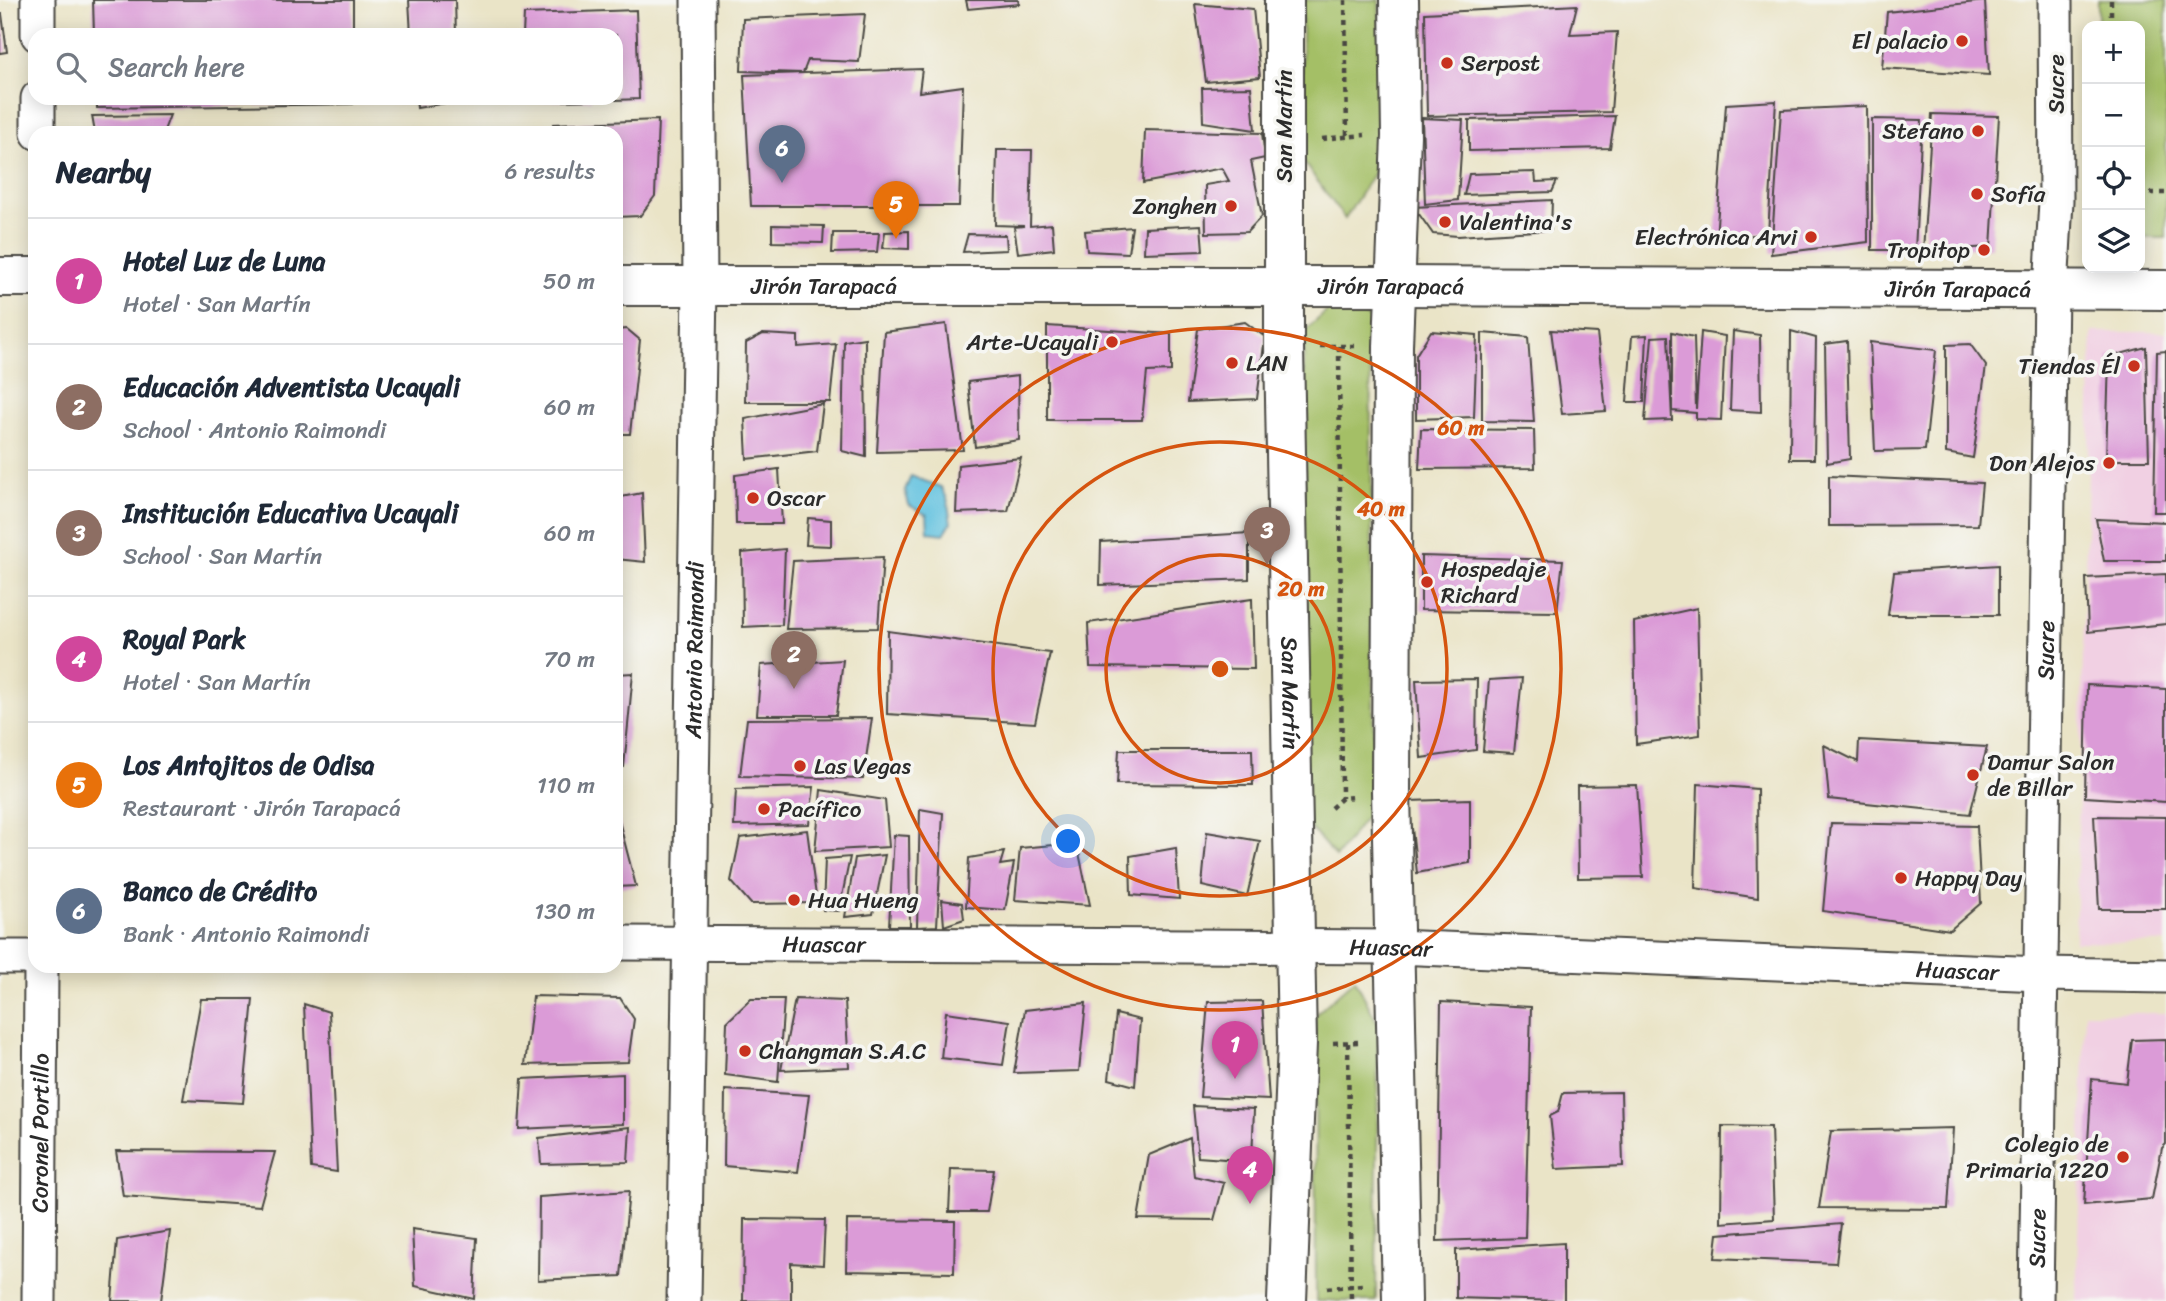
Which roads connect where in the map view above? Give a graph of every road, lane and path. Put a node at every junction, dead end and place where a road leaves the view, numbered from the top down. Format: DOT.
graph roads {
  1 [pos="38,0"];
  2 [pos="698,0"];
  3 [pos="1284,0"];
  4 [pos="1345,0"];
  5 [pos="1399,0"];
  6 [pos="2055,0"];
  7 [pos="2111,0"];
  8 [pos="2111,21"];
  9 [pos="38,28"];
  10 [pos="38,105"];
  11 [pos="38,126"];
  12 [pos="1347,135"];
  13 [pos="1401,136"];
  14 [pos="1283,146"];
  15 [pos="2145,193"];
  16 [pos="2166,193"];
  17 [pos="0,277"];
  18 [pos="28,277"];
  19 [pos="623,286"];
  20 [pos="1286,286"];
  21 [pos="1394,286"];
  22 [pos="700,288"];
  23 [pos="2051,290"];
  24 [pos="2166,290"];
  25 [pos="1284,346"];
  26 [pos="1339,346"];
  27 [pos="1393,346"];
  28 [pos="1391,791"];
  29 [pos="1342,799"];
  30 [pos="1292,844"];
  31 [pos="690,942"];
  32 [pos="623,943"];
  33 [pos="1395,947"];
  34 [pos="1294,948"];
  35 [pos="0,957"];
  36 [pos="28,957"];
  37 [pos="41,973"];
  38 [pos="2040,974"];
  39 [pos="2166,976"];
  40 [pos="1397,1040"];
  41 [pos="1348,1042"];
  42 [pos="1297,1043"];
  43 [pos="1351,1287"];
  44 [pos="1402,1289"];
  45 [pos="1287,1295"];
  46 [pos="38,1301"];
  47 [pos="684,1301"];
  48 [pos="1351,1301"];
  49 [pos="2036,1301"];
  1 -- 9 [label="street"];
  2 -- 22 [label="street, Antonio Raimondi"];
  3 -- 14 [label="main road, San Martín"];
  4 -- 12 [label="path"];
  5 -- 13 [label="main road"];
  6 -- 23 [label="street, Sucre"];
  7 -- 8 [label="path"];
  10 -- 11 [label="street"];
  12 -- 13 [label="path"];
  12 -- 14 [label="path"];
  13 -- 21 [label="main road"];
  14 -- 20 [label="main road, San Martín"];
  15 -- 16 [label="path"];
  17 -- 18 [label="main road"];
  19 -- 22 [label="main road, Jirón Tarapacá"];
  20 -- 21 [label="main road, Jirón Tarapacá"];
  20 -- 22 [label="main road, Jirón Tarapacá"];
  20 -- 25 [label="main road, San Martín"];
  21 -- 23 [label="main road, Jirón Tarapacá"];
  21 -- 27 [label="main road"];
  22 -- 31 [label="street, Antonio Raimondi"];
  23 -- 24 [label="main road, Jirón Tarapacá"];
  23 -- 38 [label="street, Sucre"];
  25 -- 26 [label="path"];
  25 -- 30 [label="main road, San Martín"];
  26 -- 27 [label="path"];
  26 -- 29 [label="path"];
  27 -- 28 [label="main road"];
  28 -- 29 [label="path"];
  28 -- 33 [label="main road"];
  29 -- 30 [label="path"];
  30 -- 34 [label="main road, San Martín"];
  31 -- 32 [label="street, Huascar"];
  31 -- 34 [label="street, Huascar"];
  31 -- 47 [label="street, Antonio Raimondi"];
  33 -- 34 [label="street, Huascar"];
  33 -- 38 [label="street, Huascar"];
  33 -- 40 [label="main road"];
  34 -- 42 [label="main road, San Martín"];
  35 -- 36 [label="street"];
  37 -- 46 [label="street, Coronel Portillo"];
  38 -- 39 [label="street, Huascar"];
  38 -- 49 [label="street, Sucre"];
  40 -- 41 [label="path"];
  40 -- 44 [label="main road"];
  41 -- 42 [label="path"];
  41 -- 43 [label="path"];
  42 -- 45 [label="main road, San Martín"];
  43 -- 44 [label="path"];
  43 -- 45 [label="path"];
  43 -- 48 [label="path"];
}
